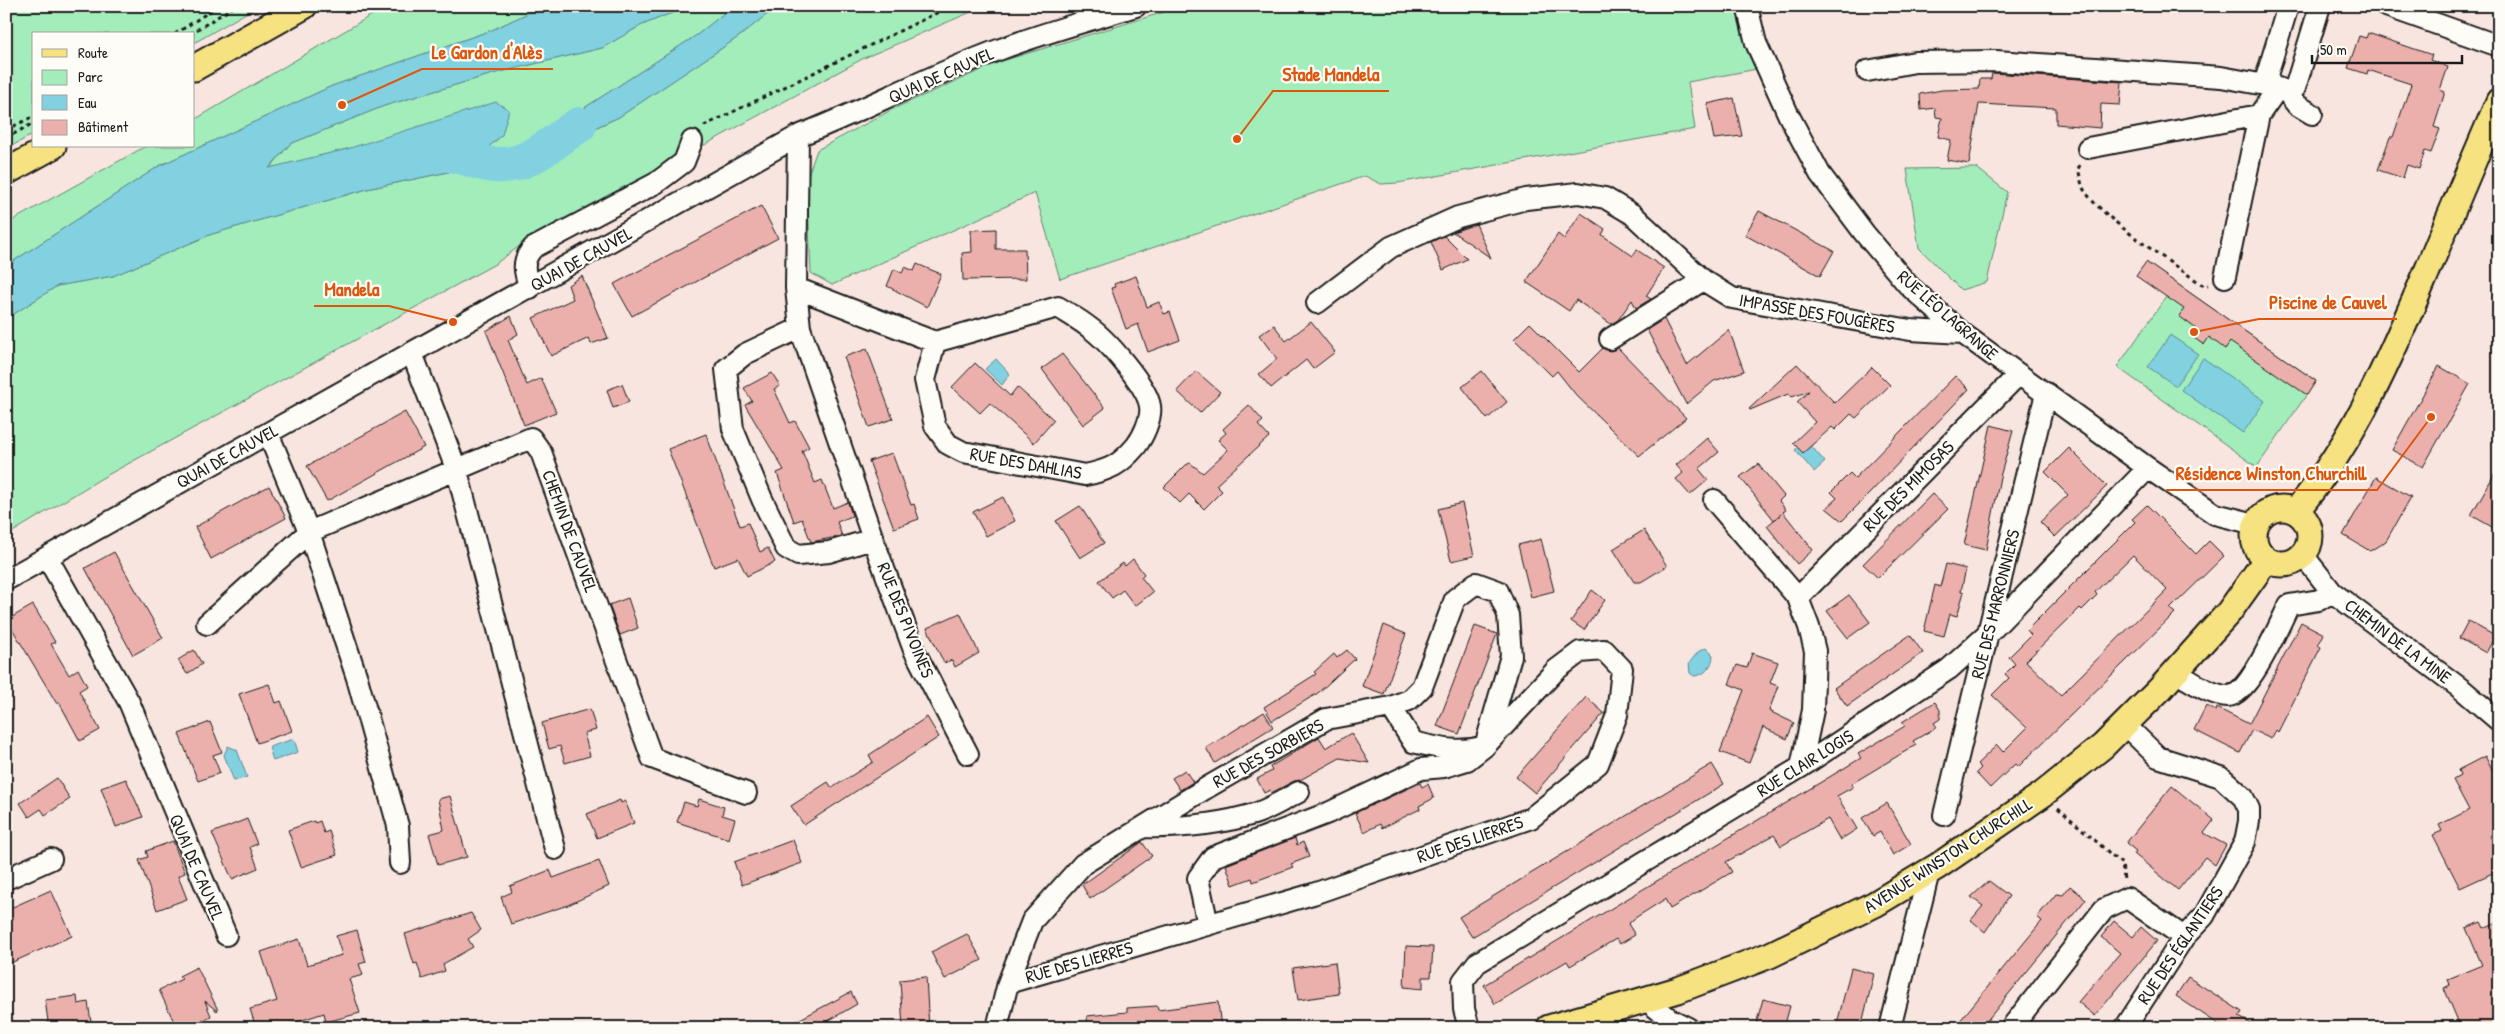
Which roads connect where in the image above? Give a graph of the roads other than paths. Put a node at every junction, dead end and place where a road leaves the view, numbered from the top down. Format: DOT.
graph roads {
  1 [pos="304,6"];
  2 [pos="1136,6"];
  3 [pos="1747,6"];
  4 [pos="2288,6"];
  5 [pos="2320,6"];
  6 [pos="2386,6"];
  7 [pos="2499,46"];
  8 [pos="195,67"];
  9 [pos="1867,71"];
  10 [pos="2278,88"];
  11 [pos="2499,101"];
  12 [pos="2312,114"];
  13 [pos="2259,115"];
  14 [pos="2499,120"];
  15 [pos="798,136"];
  16 [pos="692,141"];
  17 [pos="2482,141"];
  18 [pos="49,148"];
  19 [pos="2088,148"];
  20 [pos="6,172"];
  21 [pos="2225,277"];
  22 [pos="1703,280"];
  23 [pos="530,288"];
  24 [pos="796,288"];
  25 [pos="1317,303"];
  26 [pos="800,328"];
  27 [pos="1962,333"];
  28 [pos="1610,339"];
  29 [pos="934,342"];
  30 [pos="412,353"];
  31 [pos="2018,375"];
  32 [pos="2046,393"];
  33 [pos="268,433"];
  34 [pos="2148,468"];
  35 [pos="457,471"];
  36 [pos="1714,500"];
  37 [pos="2296,511"];
  38 [pos="2255,524"];
  39 [pos="310,532"];
  40 [pos="873,539"];
  41 [pos="2303,555"];
  42 [pos="47,558"];
  43 [pos="2266,560"];
  44 [pos="6,580"];
  45 [pos="2332,592"];
  46 [pos="1798,598"];
  47 [pos="207,624"];
  48 [pos="1988,634"];
  49 [pos="2175,672"];
  50 [pos="1391,707"];
  51 [pos="2499,721"];
  52 [pos="2125,725"];
  53 [pos="1485,746"];
  54 [pos="968,754"];
  55 [pos="1801,767"];
  56 [pos="1299,792"];
  57 [pos="746,793"];
  58 [pos="1944,815"];
  59 [pos="1143,827"];
  60 [pos="555,849"];
  61 [pos="51,859"];
  62 [pos="400,863"];
  63 [pos="1929,872"];
  64 [pos="6,879"];
  65 [pos="1208,924"];
  66 [pos="226,935"];
  67 [pos="2184,937"];
  68 [pos="1008,983"];
  69 [pos="1646,1000"];
  70 [pos="996,1028"];
  71 [pos="1469,1028"];
  72 [pos="1549,1028"];
  73 [pos="1688,1028"];
  74 [pos="1890,1028"];
  75 [pos="2012,1028"];
  76 [pos="2125,1028"];
  1 -- 8 [label="main road"];
  2 -- 15 [label="street, QUAI DE CAUVEL"];
  3 -- 27 [label="street, RUE LÉO LAGRANGE"];
  4 -- 10 [label="street"];
  5 -- 10 [label="street"];
  6 -- 7 [label="street"];
  9 -- 10 [label="street"];
  10 -- 12 [label="street"];
  10 -- 13 [label="street"];
  11 -- 17 [label="main road"];
  13 -- 19 [label="street"];
  13 -- 21 [label="street"];
  14 -- 17 [label="main road"];
  15 -- 23 [label="street, QUAI DE CAUVEL"];
  15 -- 24 [label="street"];
  16 -- 23 [label="street"];
  17 -- 37 [label="main road"];
  18 -- 20 [label="main road"];
  22 -- 25 [label="street, IMPASSE DES FOUGÈRES"];
  22 -- 27 [label="street, IMPASSE DES FOUGÈRES"];
  22 -- 28 [label="street"];
  23 -- 30 [label="street, QUAI DE CAUVEL"];
  24 -- 26 [label="street, RUE DES PIVOINES"];
  24 -- 29 [label="street"];
  26 -- 40 [label="street, RUE DES PIVOINES"];
  26 -- 40 [label="street, RUE DES PIVOINES"];
  27 -- 31 [label="street, RUE LÉO LAGRANGE"];
  29 -- 29 [label="street, RUE DES DAHLIAS"];
  30 -- 33 [label="street, QUAI DE CAUVEL"];
  30 -- 35 [label="street"];
  31 -- 32 [label="street, RUE LÉO LAGRANGE"];
  31 -- 46 [label="street, RUE DES MIMOSAS"];
  32 -- 34 [label="street, RUE LÉO LAGRANGE"];
  32 -- 48 [label="street, RUE DES MARRONNIERS"];
  33 -- 39 [label="street"];
  33 -- 42 [label="street, QUAI DE CAUVEL"];
  34 -- 38 [label="street, RUE LÉO LAGRANGE"];
  34 -- 48 [label="street, RUE CLAIR LOGIS"];
  35 -- 39 [label="street, CHEMIN DE CAUVEL"];
  35 -- 57 [label="street, CHEMIN DE CAUVEL"];
  35 -- 60 [label="street"];
  36 -- 46 [label="street"];
  37 -- 38 [label="main road"];
  37 -- 41 [label="main road"];
  38 -- 43 [label="main road"];
  39 -- 47 [label="street, CHEMIN DE CAUVEL"];
  39 -- 62 [label="street"];
  40 -- 54 [label="street, RUE DES PIVOINES"];
  41 -- 43 [label="main road"];
  41 -- 45 [label="street, CHEMIN DE LA MINE"];
  42 -- 44 [label="street, QUAI DE CAUVEL"];
  42 -- 66 [label="street, QUAI DE CAUVEL"];
  43 -- 49 [label="main road, AVENUE WINSTON CHURCHILL"];
  45 -- 49 [label="street"];
  45 -- 51 [label="street, CHEMIN DE LA MINE"];
  46 -- 55 [label="street"];
  48 -- 55 [label="street, RUE CLAIR LOGIS"];
  48 -- 58 [label="street, RUE DES MARRONNIERS"];
  49 -- 52 [label="main road, AVENUE WINSTON CHURCHILL"];
  50 -- 53 [label="street"];
  50 -- 53 [label="street, RUE DES SORBIERS"];
  50 -- 59 [label="street, RUE DES SORBIERS"];
  52 -- 63 [label="main road, AVENUE WINSTON CHURCHILL"];
  52 -- 67 [label="street, RUE DES ÉGLANTIERS"];
  53 -- 65 [label="street"];
  53 -- 65 [label="street, RUE DES LIERRES"];
  55 -- 71 [label="street, RUE CLAIR LOGIS"];
  56 -- 59 [label="street"];
  59 -- 68 [label="street, RUE DES SORBIERS"];
  61 -- 64 [label="street"];
  63 -- 69 [label="main road, AVENUE WINSTON CHURCHILL"];
  63 -- 74 [label="street"];
  65 -- 68 [label="street, RUE DES LIERRES"];
  67 -- 75 [label="street"];
  67 -- 76 [label="street, RUE DES ÉGLANTIERS"];
  68 -- 70 [label="street, RUE DES SORBIERS"];
  69 -- 72 [label="main road, AVENUE WINSTON CHURCHILL"];
  69 -- 73 [label="street"];
}
